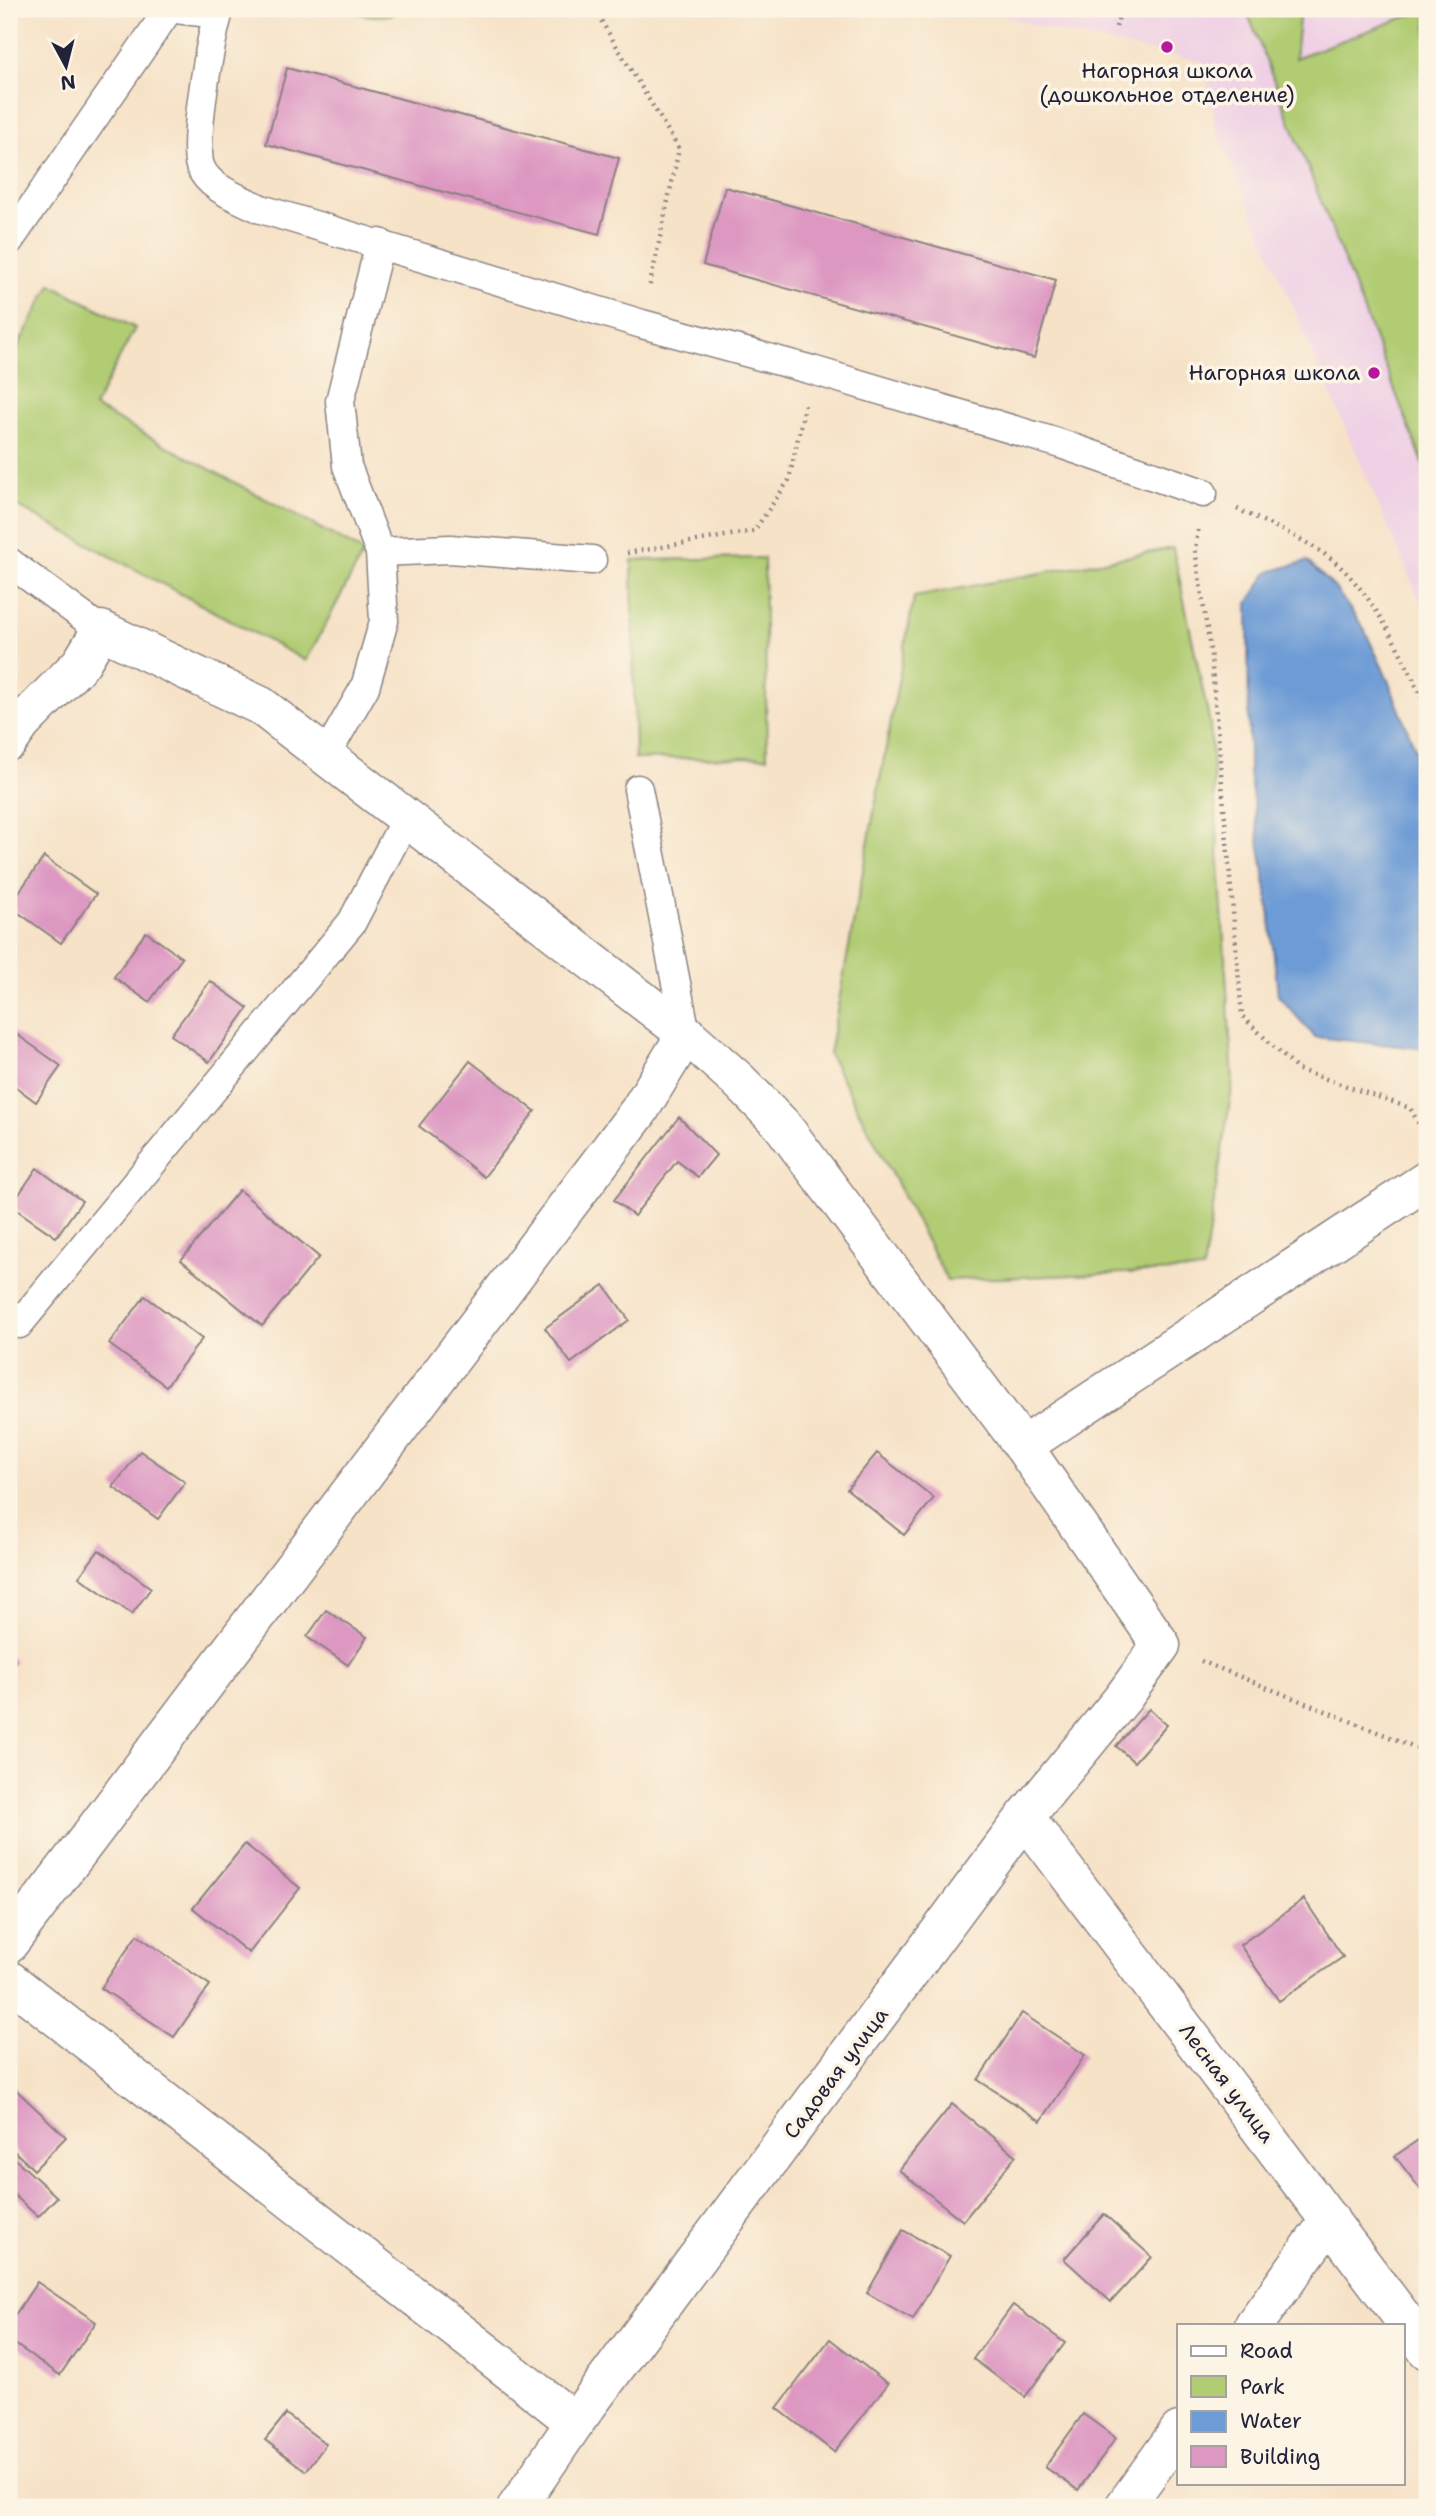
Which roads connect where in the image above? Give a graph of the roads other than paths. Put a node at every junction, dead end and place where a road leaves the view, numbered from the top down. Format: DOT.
graph roads {
  1 [pos="169,9"];
  2 [pos="176,9"];
  3 [pos="219,11"];
  4 [pos="9,241"];
  5 [pos="380,243"];
  6 [pos="1203,493"];
  7 [pos="380,552"];
  8 [pos="592,560"];
  9 [pos="9,562"];
  10 [pos="101,631"];
  11 [pos="9,741"];
  12 [pos="326,755"];
  13 [pos="638,789"];
  14 [pos="406,818"];
  15 [pos="686,1034"];
  16 [pos="1427,1180"];
  17 [pos="19,1324"];
  18 [pos="1023,1446"];
  19 [pos="1026,1817"];
  20 [pos="9,1943"];
  21 [pos="9,1980"];
  22 [pos="1330,2220"];
  23 [pos="1255,2324"];
  24 [pos="1427,2350"];
  25 [pos="575,2422"];
  26 [pos="1177,2434"];
  27 [pos="517,2507"];
  28 [pos="1124,2507"];
  1 -- 4 [label="lane"];
  2 -- 3 [label="lane"];
  3 -- 5 [label="lane"];
  5 -- 6 [label="lane"];
  5 -- 7 [label="lane"];
  7 -- 8 [label="lane"];
  7 -- 12 [label="lane"];
  9 -- 10 [label="lane"];
  10 -- 11 [label="street"];
  10 -- 12 [label="street"];
  12 -- 14 [label="street"];
  13 -- 15 [label="lane"];
  14 -- 15 [label="street"];
  14 -- 17 [label="lane"];
  15 -- 18 [label="street"];
  15 -- 20 [label="street"];
  16 -- 18 [label="street"];
  18 -- 19 [label="street, Садовая улица"];
  19 -- 22 [label="street, Лесная улица"];
  19 -- 25 [label="street, Садовая улица"];
  21 -- 25 [label="street"];
  22 -- 23 [label="street"];
  22 -- 24 [label="street, Лесная улица"];
  25 -- 27 [label="street, Садовая улица"];
  26 -- 28 [label="street"];
}
